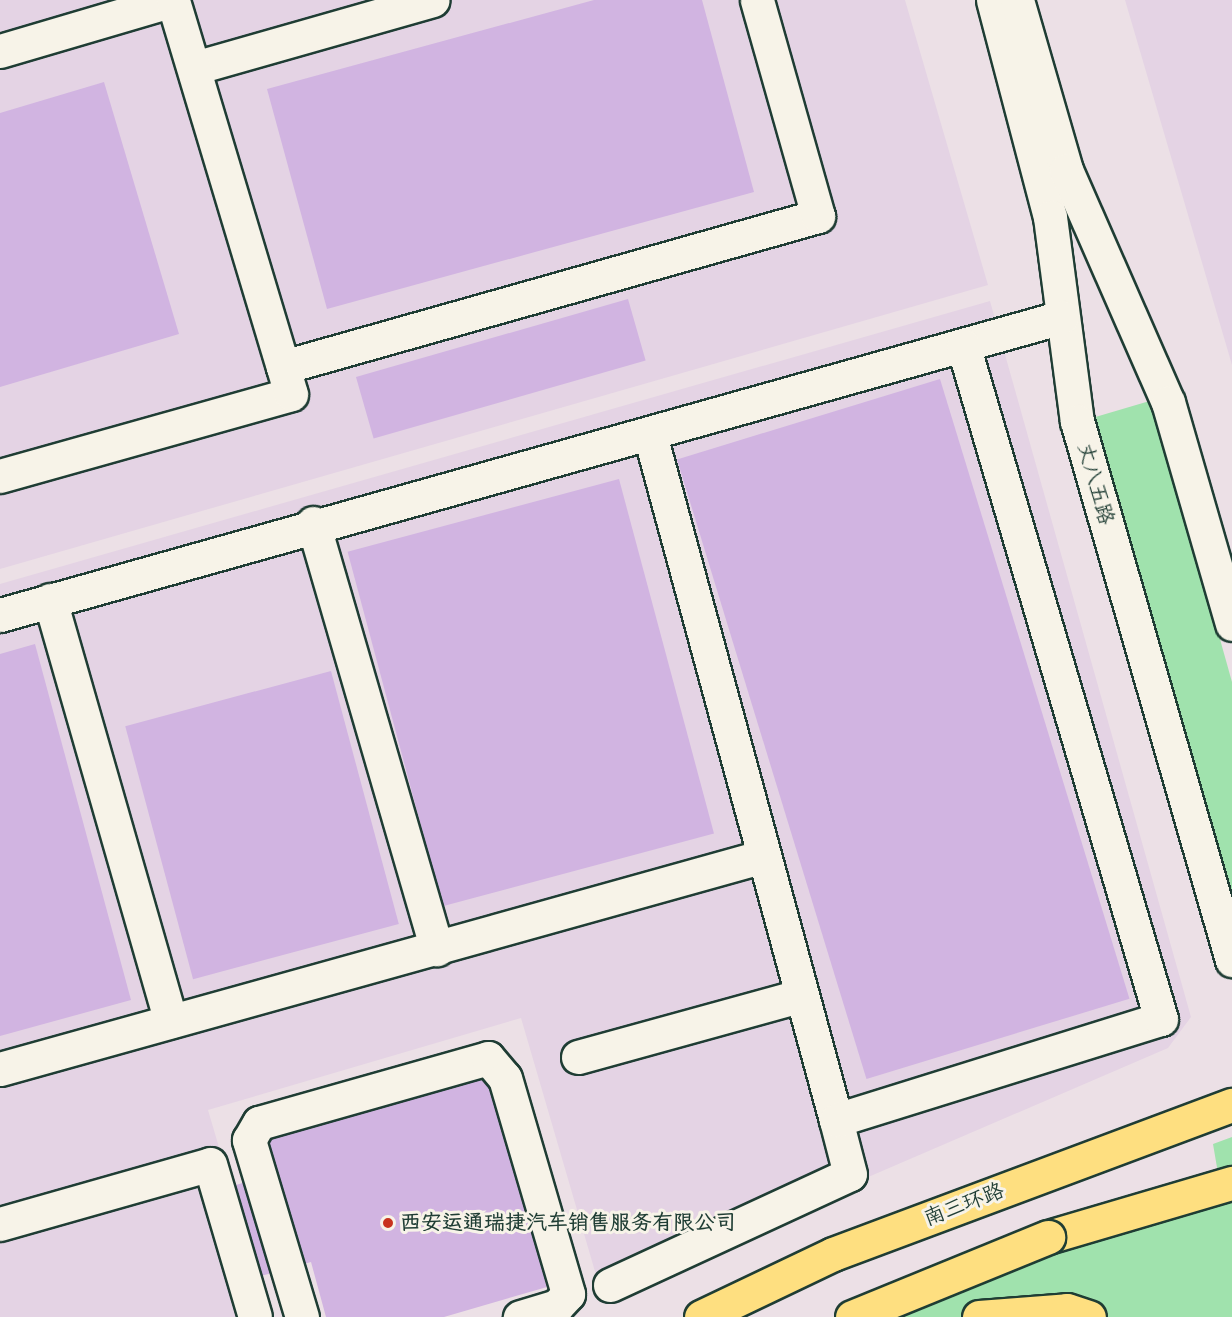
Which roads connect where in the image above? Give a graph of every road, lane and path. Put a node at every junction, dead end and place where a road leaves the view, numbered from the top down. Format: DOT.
graph roads {
  1 [pos="173,0"];
  2 [pos="433,0"];
  3 [pos="757,0"];
  4 [pos="993,0"];
  5 [pos="1017,0"];
  6 [pos="0,51"];
  7 [pos="194,68"];
  8 [pos="1062,317"];
  9 [pos="963,345"];
  10 [pos="283,367"];
  11 [pos="650,435"];
  12 [pos="0,476"];
  13 [pos="313,524"];
  14 [pos="50,600"];
  15 [pos="0,615"];
  16 [pos="1232,624"];
  17 [pos="761,857"];
  18 [pos="437,949"];
  19 [pos="1232,960"];
  20 [pos="800,996"];
  21 [pos="171,1021"];
  22 [pos="578,1057"];
  23 [pos="0,1069"];
  24 [pos="1229,1100"];
  25 [pos="836,1120"];
  26 [pos="1232,1184"];
  27 [pos="0,1224"];
  28 [pos="610,1285"];
  29 [pos="255,1317"];
  30 [pos="302,1317"];
  31 [pos="520,1317"];
  32 [pos="700,1317"];
  33 [pos="852,1317"];
  34 [pos="979,1317"];
  35 [pos="1089,1317"];
  1 -- 6 [label="street"];
  1 -- 7 [label="street"];
  2 -- 7 [label="street"];
  3 -- 10 [label="street"];
  4 -- 8 [label="street, 丈八五路"];
  5 -- 16 [label="street"];
  7 -- 10 [label="street"];
  8 -- 9 [label="street"];
  8 -- 19 [label="street, 丈八五路"];
  9 -- 11 [label="street"];
  9 -- 25 [label="street"];
  10 -- 12 [label="street"];
  11 -- 13 [label="street"];
  11 -- 17 [label="street"];
  13 -- 14 [label="street"];
  13 -- 18 [label="street"];
  14 -- 15 [label="street"];
  14 -- 21 [label="street"];
  17 -- 18 [label="street"];
  17 -- 20 [label="street"];
  18 -- 21 [label="street"];
  20 -- 22 [label="street"];
  20 -- 25 [label="street"];
  21 -- 23 [label="street"];
  24 -- 32 [label="highway, 南三环路"];
  25 -- 28 [label="street"];
  26 -- 33 [label="highway, bridge"];
  27 -- 29 [label="street"];
  30 -- 31 [label="street"];
  34 -- 35 [label="highway"];
}
